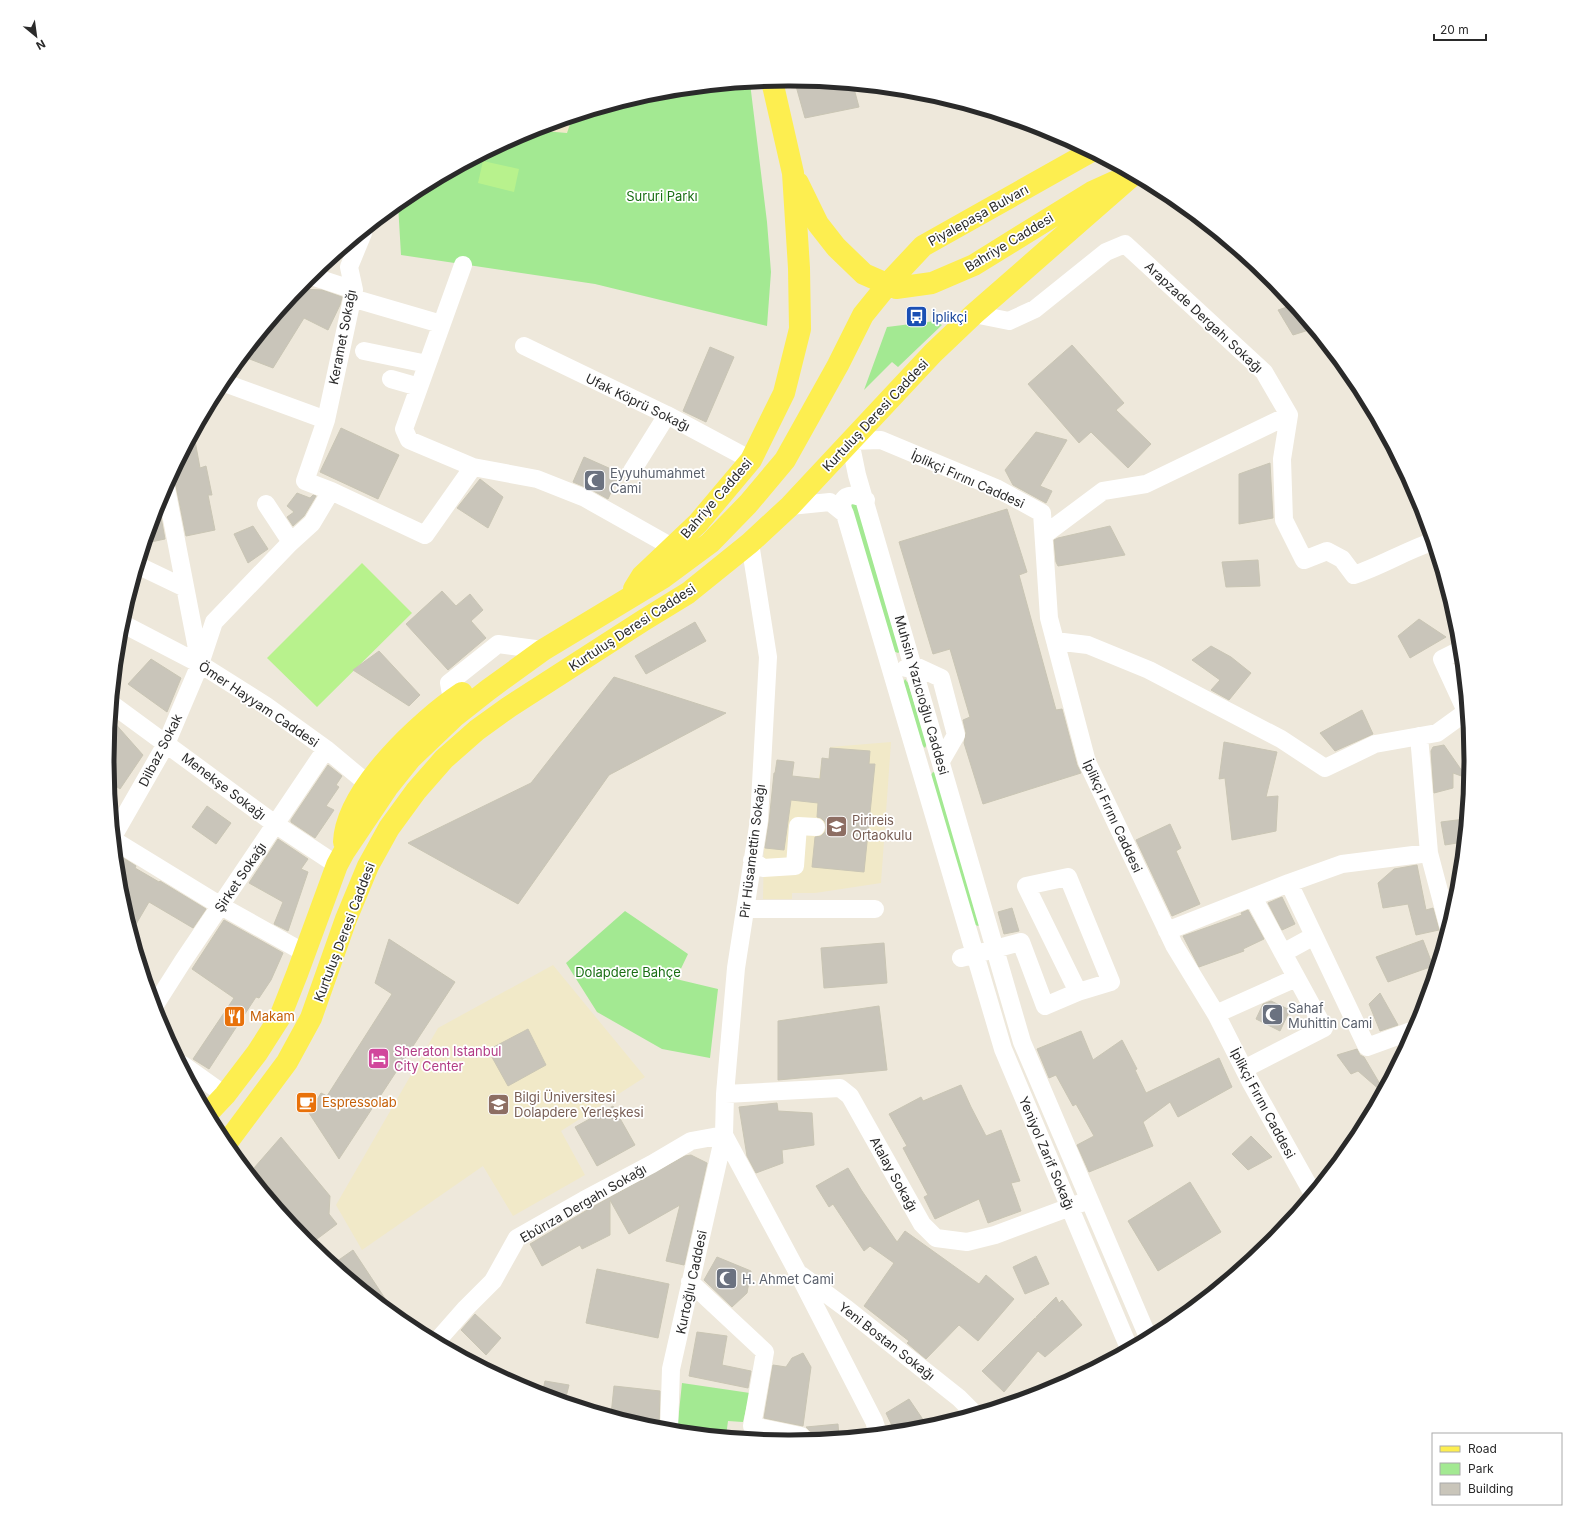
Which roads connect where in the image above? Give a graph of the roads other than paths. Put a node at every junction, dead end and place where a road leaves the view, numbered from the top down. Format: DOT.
graph roads {
  1 [pos="773,86"];
  2 [pos="1085,155"];
  3 [pos="793,173"];
  4 [pos="1127,177"];
  5 [pos="1129,178"];
  6 [pos="360,240"];
  7 [pos="463,266"];
  8 [pos="317,279"];
  9 [pos="353,294"];
  10 [pos="974,314"];
  11 [pos="441,324"];
  12 [pos="524,346"];
  13 [pos="364,351"];
  14 [pos="427,364"];
  15 [pos="391,379"];
  16 [pos="229,385"];
  17 [pos="419,387"];
  18 [pos="667,415"];
  19 [pos="1289,415"];
  20 [pos="326,420"];
  21 [pos="850,441"];
  22 [pos="751,460"];
  23 [pos="785,460"];
  24 [pos="473,467"];
  25 [pos="632,471"];
  26 [pos="330,490"];
  27 [pos="168,498"];
  28 [pos="866,500"];
  29 [pos="266,504"];
  30 [pos="790,506"];
  31 [pos="845,514"];
  32 [pos="1044,535"];
  33 [pos="290,542"];
  34 [pos="750,543"];
  35 [pos="1428,543"];
  36 [pos="672,547"];
  37 [pos="143,568"];
  38 [pos="185,588"];
  39 [pos="630,597"];
  40 [pos="127,629"];
  41 [pos="1055,641"];
  42 [pos="543,650"];
  43 [pos="1455,653"];
  44 [pos="200,664"];
  45 [pos="523,665"];
  46 [pos="914,665"];
  47 [pos="892,672"];
  48 [pos="1460,699"];
  49 [pos="452,700"];
  50 [pos="117,708"];
  51 [pos="1462,714"];
  52 [pos="1419,736"];
  53 [pos="166,744"];
  54 [pos="326,749"];
  55 [pos="941,761"];
  56 [pos="919,765"];
  57 [pos="368,784"];
  58 [pos="275,824"];
  59 [pos="816,827"];
  60 [pos="118,828"];
  61 [pos="120,844"];
  62 [pos="1428,853"];
  63 [pos="340,858"];
  64 [pos="752,860"];
  65 [pos="1289,883"];
  66 [pos="1253,897"];
  67 [pos="221,906"];
  68 [pos="745,909"];
  69 [pos="875,909"];
  70 [pos="1445,916"];
  71 [pos="1167,931"];
  72 [pos="1314,936"];
  73 [pos="995,948"];
  74 [pos="305,953"];
  75 [pos="1283,953"];
  76 [pos="968,956"];
  77 [pos="1296,978"];
  78 [pos="1078,992"];
  79 [pos="158,998"];
  80 [pos="1216,1014"];
  81 [pos="1406,1033"];
  82 [pos="1244,1069"];
  83 [pos="190,1070"];
  84 [pos="725,1094"];
  85 [pos="225,1095"];
  86 [pos="212,1109"];
  87 [pos="724,1135"];
  88 [pos="230,1138"];
  89 [pos="1310,1188"];
  90 [pos="1089,1200"];
  91 [pos="1069,1207"];
  92 [pos="798,1273"];
  93 [pos="690,1282"];
  94 [pos="1146,1332"];
  95 [pos="440,1337"];
  96 [pos="1127,1344"];
  97 [pos="971,1410"];
  98 [pos="669,1424"];
  99 [pos="877,1429"];
  100 [pos="795,1435"];
  1 -- 3 [label="main road, Bahriye Caddesi"];
  2 -- 23 [label="main road, Piyalepaşa Bulvarı"];
  3 -- 4 [label="main road, Bahriye Caddesi"];
  3 -- 22 [label="main road, Bahriye Caddesi"];
  5 -- 10 [label="main road, Kurtuluş Deresi Caddesi"];
  6 -- 9 [label="street, Keramet Sokağı"];
  7 -- 11 [label="street"];
  8 -- 9 [label="street"];
  9 -- 11 [label="street"];
  9 -- 20 [label="street, Keramet Sokağı"];
  10 -- 19 [label="street, Arapzade Dergahı Sokağı"];
  10 -- 21 [label="main road, Kurtuluş Deresi Caddesi"];
  11 -- 14 [label="street"];
  12 -- 18 [label="street, Ufak Köprü Sokağı"];
  13 -- 14 [label="street"];
  14 -- 17 [label="street"];
  15 -- 17 [label="street"];
  16 -- 20 [label="street"];
  17 -- 24 [label="street"];
  18 -- 22 [label="street, Ufak Köprü Sokağı"];
  18 -- 25 [label="street"];
  19 -- 32 [label="street"];
  19 -- 35 [label="street"];
  20 -- 26 [label="street, Keramet Sokağı"];
  21 -- 28 [label="street, Muhsin Yazıcıoğlu Caddesi"];
  21 -- 30 [label="main road, Kurtuluş Deresi Caddesi"];
  21 -- 32 [label="street, İplikçi Fırını Caddesi"];
  22 -- 36 [label="main road, Bahriye Caddesi"];
  23 -- 39 [label="main road, Kurtuluş Deresi Caddesi"];
  24 -- 26 [label="street"];
  24 -- 36 [label="street"];
  26 -- 33 [label="street, Dilbaz Sokak"];
  27 -- 38 [label="street"];
  28 -- 31 [label="street"];
  28 -- 46 [label="street, Muhsin Yazıcıoğlu Caddesi"];
  29 -- 33 [label="street"];
  30 -- 31 [label="street"];
  30 -- 34 [label="main road, Kurtuluş Deresi Caddesi"];
  31 -- 47 [label="street, Muhsin Yazıcıoğlu Caddesi"];
  32 -- 41 [label="street, İplikçi Fırını Caddesi"];
  33 -- 44 [label="street, Dilbaz Sokak"];
  34 -- 64 [label="street, Pir Hüsamettin Sokağı"];
  34 -- 88 [label="main road, Kurtuluş Deresi Caddesi"];
  36 -- 39 [label="main road, Bahriye Caddesi"];
  37 -- 38 [label="street"];
  38 -- 44 [label="street"];
  39 -- 42 [label="main road, Kurtuluş Deresi Caddesi"];
  40 -- 44 [label="street, Ömer Hayyam Caddesi"];
  41 -- 52 [label="street"];
  41 -- 71 [label="street, İplikçi Fırını Caddesi"];
  42 -- 45 [label="main road, Kurtuluş Deresi Caddesi"];
  42 -- 49 [label="street"];
  43 -- 48 [label="street"];
  44 -- 53 [label="street, Dilbaz Sokak"];
  44 -- 54 [label="street, Ömer Hayyam Caddesi"];
  45 -- 49 [label="main road"];
  45 -- 63 [label="main road, Kurtuluş Deresi Caddesi"];
  46 -- 47 [label="street"];
  46 -- 55 [label="street, Muhsin Yazıcıoğlu Caddesi"];
  47 -- 56 [label="street, Muhsin Yazıcıoğlu Caddesi"];
  49 -- 57 [label="main road"];
  50 -- 53 [label="street, Menekşe Sokağı"];
  51 -- 52 [label="street"];
  52 -- 62 [label="street"];
  53 -- 58 [label="street, Menekşe Sokağı"];
  53 -- 60 [label="street, Dilbaz Sokak"];
  54 -- 57 [label="street, Ömer Hayyam Caddesi"];
  54 -- 58 [label="street, Şirket Sokağı"];
  55 -- 56 [label="street"];
  55 -- 73 [label="street, Muhsin Yazıcıoğlu Caddesi"];
  56 -- 76 [label="street, Muhsin Yazıcıoğlu Caddesi"];
  57 -- 63 [label="main road"];
  58 -- 63 [label="street, Menekşe Sokağı"];
  58 -- 67 [label="street, Şirket Sokağı"];
  59 -- 64 [label="street"];
  61 -- 67 [label="street"];
  62 -- 65 [label="street"];
  62 -- 70 [label="street"];
  63 -- 74 [label="main road, Kurtuluş Deresi Caddesi"];
  64 -- 68 [label="street, Pir Hüsamettin Sokağı"];
  65 -- 66 [label="street"];
  65 -- 72 [label="street"];
  66 -- 71 [label="street"];
  66 -- 75 [label="street"];
  67 -- 74 [label="street"];
  67 -- 79 [label="street, Şirket Sokağı"];
  68 -- 69 [label="street"];
  68 -- 84 [label="street, Pir Hüsamettin Sokağı"];
  71 -- 80 [label="street, İplikçi Fırını Caddesi"];
  72 -- 75 [label="street"];
  72 -- 81 [label="street"];
  73 -- 76 [label="street"];
  73 -- 78 [label="street"];
  73 -- 90 [label="street, Yeniyol Zarif Sokağı"];
  74 -- 85 [label="main road, Kurtuluş Deresi Caddesi"];
  75 -- 77 [label="street"];
  76 -- 91 [label="street, Yeniyol Zarif Sokağı"];
  77 -- 80 [label="street"];
  77 -- 82 [label="street"];
  78 -- 78 [label="street"];
  80 -- 82 [label="street, İplikçi Fırını Caddesi"];
  82 -- 89 [label="street, İplikçi Fırını Caddesi"];
  83 -- 85 [label="street"];
  84 -- 87 [label="street, Pir Hüsamettin Sokağı"];
  84 -- 91 [label="street, Atalay Sokağı"];
  85 -- 86 [label="main road, Kurtuluş Deresi Caddesi"];
  87 -- 92 [label="street"];
  87 -- 93 [label="street, Kurtoğlu Caddesi"];
  87 -- 95 [label="street, Ebûrıza Dergahı Sokağı"];
  90 -- 91 [label="street, Atalay Sokağı"];
  90 -- 94 [label="street, Yeniyol Zarif Sokağı"];
  91 -- 96 [label="street, Yeniyol Zarif Sokağı"];
  92 -- 97 [label="street, Yeni Bostan Sokağı"];
  92 -- 99 [label="street"];
  93 -- 98 [label="street, Kurtoğlu Caddesi"];
  93 -- 100 [label="street"];
}
